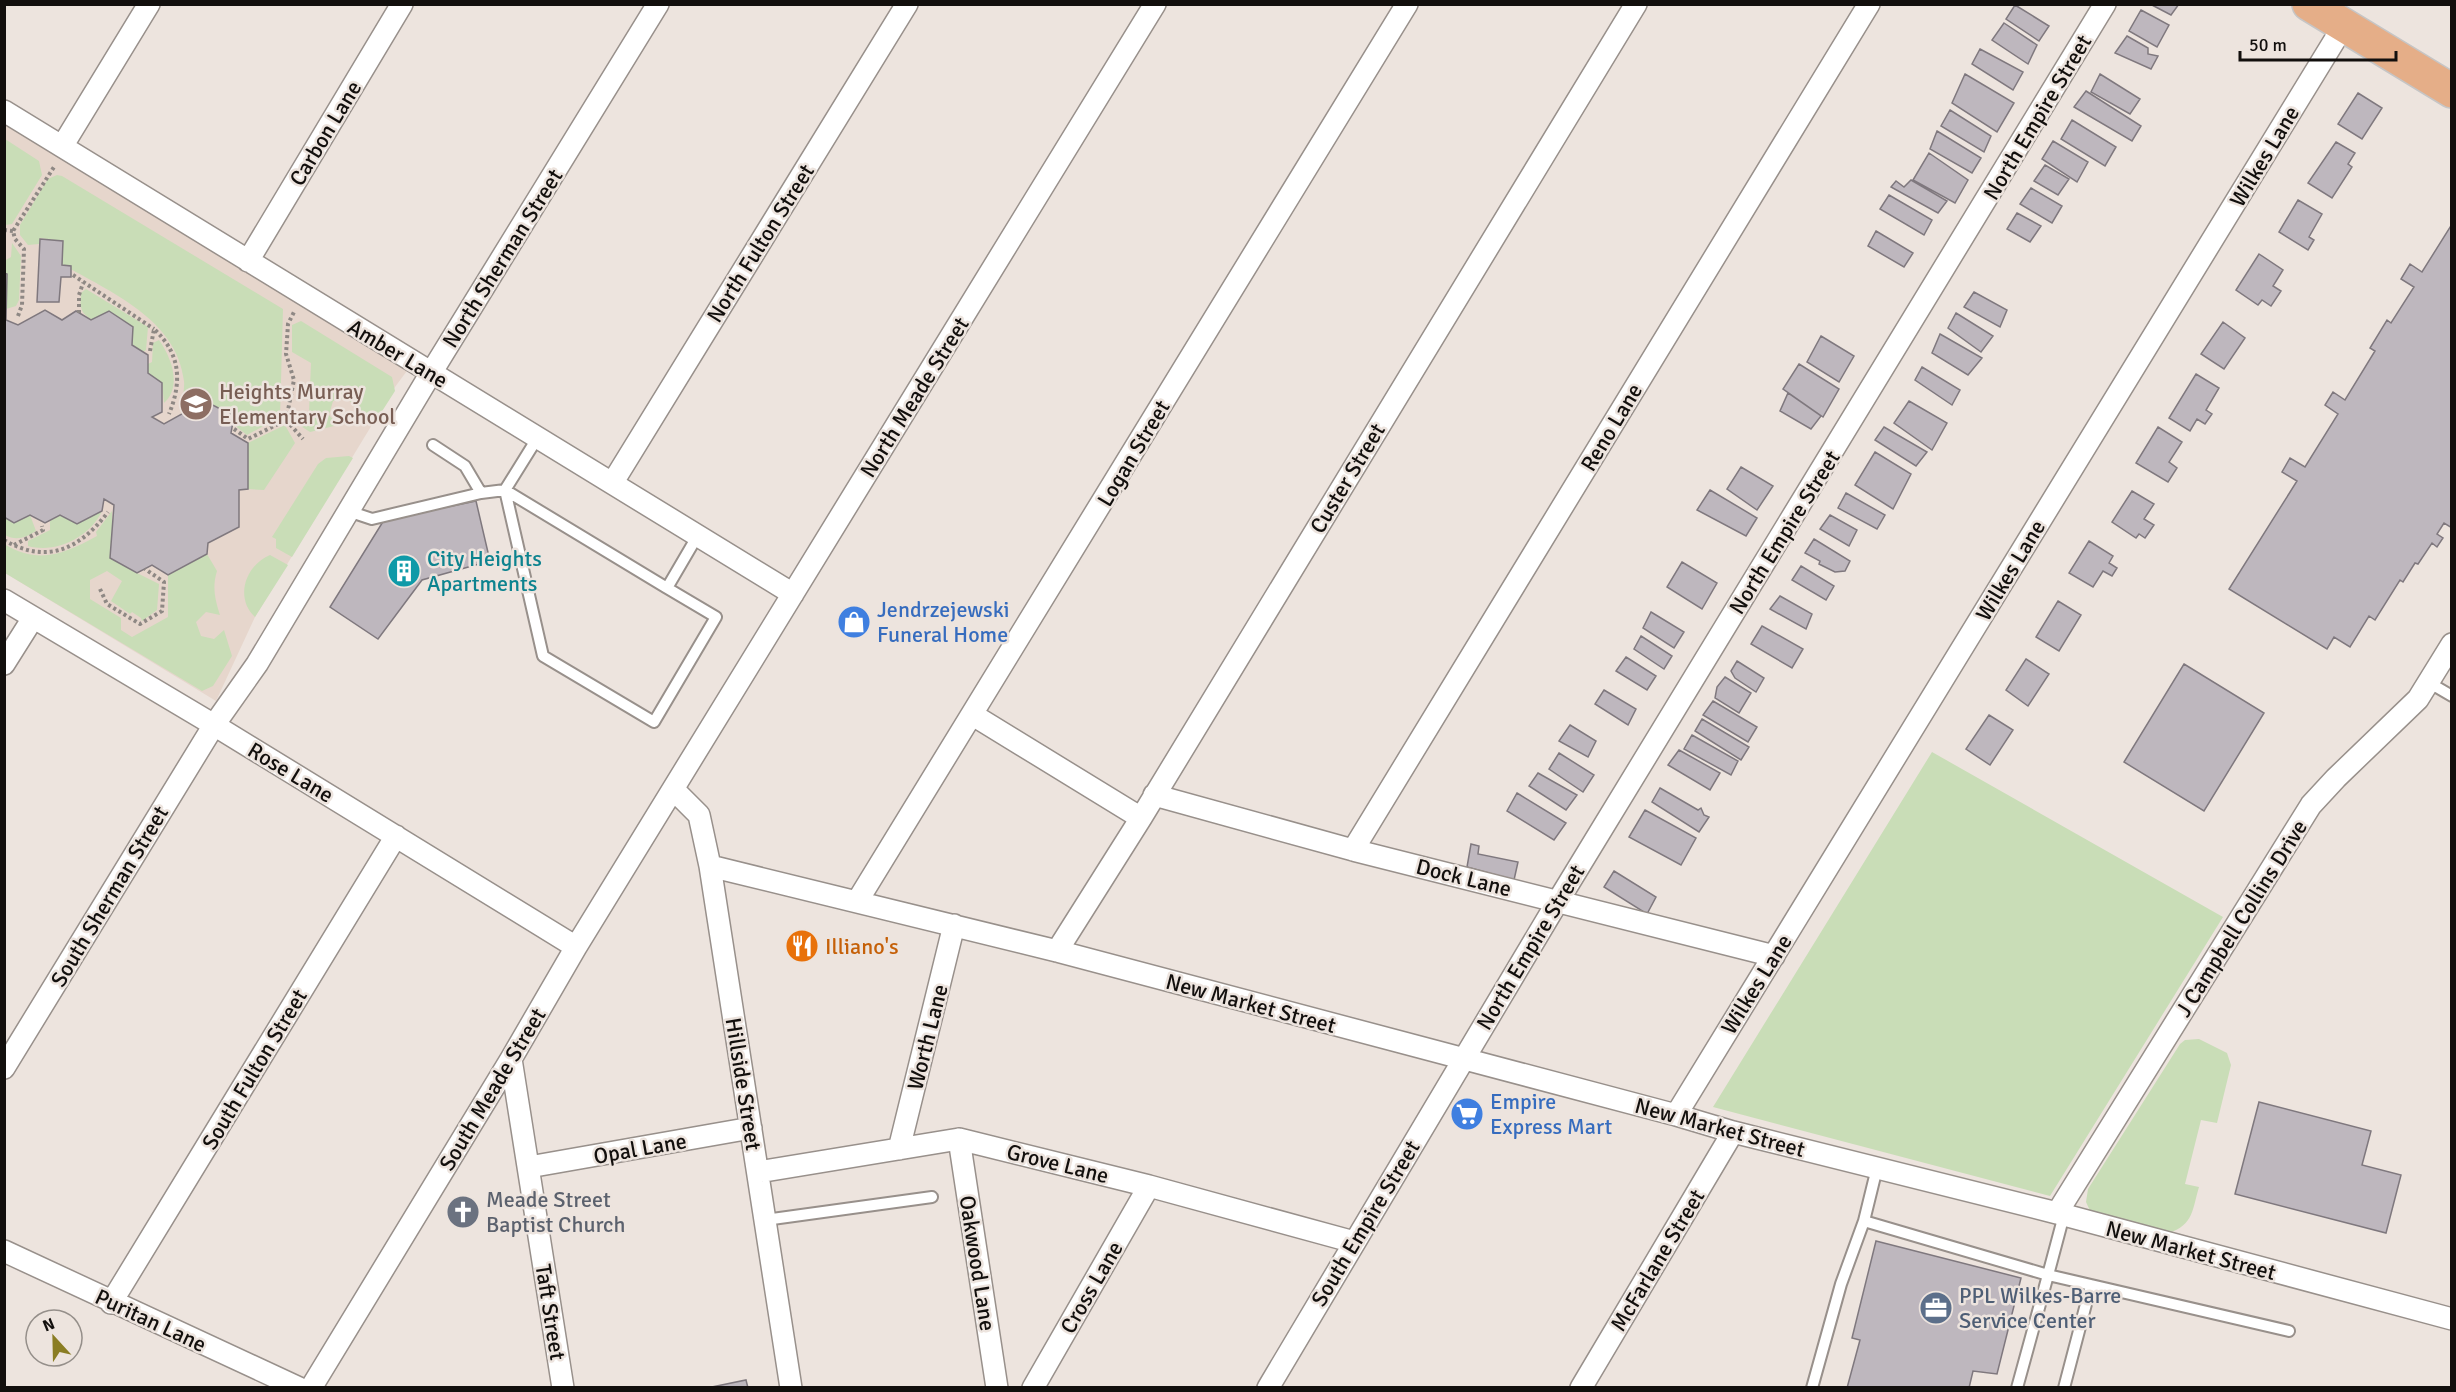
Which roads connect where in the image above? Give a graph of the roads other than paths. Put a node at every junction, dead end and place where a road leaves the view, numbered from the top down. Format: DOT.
graph roads {
  1 [pos="149,4"];
  2 [pos="402,4"];
  3 [pos="658,4"];
  4 [pos="908,4"];
  5 [pos="1155,4"];
  6 [pos="1407,4"];
  7 [pos="1636,4"];
  8 [pos="1869,4"];
  9 [pos="2105,4"];
  10 [pos="2309,4"];
  11 [pos="2344,25"];
  12 [pos="2451,91"];
  13 [pos="4,111"];
  14 [pos="63,145"];
  15 [pos="248,261"];
  16 [pos="431,373"];
  17 [pos="538,437"];
  18 [pos="433,445"];
  19 [pos="613,482"];
  20 [pos="505,490"];
  21 [pos="481,493"];
  22 [pos="348,512"];
  23 [pos="698,535"];
  24 [pos="667,588"];
  25 [pos="793,594"];
  26 [pos="4,600"];
  27 [pos="33,618"];
  28 [pos="2451,644"];
  29 [pos="4,664"];
  30 [pos="2428,682"];
  31 [pos="2451,696"];
  32 [pos="973,714"];
  33 [pos="214,725"];
  34 [pos="674,790"];
  35 [pos="1154,795"];
  36 [pos="1141,818"];
  37 [pos="396,836"];
  38 [pos="1353,850"];
  39 [pos="710,866"];
  40 [pos="858,900"];
  41 [pos="1558,901"];
  42 [pos="954,925"];
  43 [pos="576,947"];
  44 [pos="1057,951"];
  45 [pos="1774,956"];
  46 [pos="511,1059"];
  47 [pos="1462,1059"];
  48 [pos="4,1068"];
  49 [pos="1676,1115"];
  50 [pos="751,1128"];
  51 [pos="1733,1132"];
  52 [pos="959,1139"];
  53 [pos="899,1149"];
  54 [pos="529,1167"];
  55 [pos="1877,1168"];
  56 [pos="758,1172"];
  57 [pos="1149,1186"];
  58 [pos="932,1197"];
  59 [pos="2061,1214"];
  60 [pos="765,1220"];
  61 [pos="1864,1221"];
  62 [pos="1354,1242"];
  63 [pos="4,1251"];
  64 [pos="2048,1275"];
  65 [pos="2091,1285"];
  66 [pos="111,1303"];
  67 [pos="2451,1319"];
  68 [pos="2289,1331"];
  69 [pos="560,1385"];
  70 [pos="299,1388"];
  71 [pos="311,1388"];
  72 [pos="791,1388"];
  73 [pos="997,1388"];
  74 [pos="1033,1388"];
  75 [pos="1268,1388"];
  76 [pos="1581,1388"];
  77 [pos="1812,1388"];
  78 [pos="2017,1388"];
  79 [pos="2064,1388"];
  1 -- 14 [label="street"];
  2 -- 15 [label="street, Carbon Lane"];
  3 -- 16 [label="street, North Sherman Street"];
  4 -- 19 [label="street, North Fulton Street"];
  5 -- 25 [label="street, North Meade Street"];
  6 -- 32 [label="street, Logan Street"];
  7 -- 35 [label="street, Custer Street"];
  8 -- 38 [label="street, Reno Lane"];
  9 -- 41 [label="street, North Empire Street"];
  10 -- 11 [label="main road"];
  11 -- 12 [label="main road"];
  11 -- 45 [label="street, Wilkes Lane"];
  13 -- 14 [label="street, Amber Lane"];
  14 -- 15 [label="street, Amber Lane"];
  15 -- 16 [label="street, Amber Lane"];
  16 -- 17 [label="street, Amber Lane"];
  16 -- 22 [label="street, North Sherman Street"];
  17 -- 19 [label="street, Amber Lane"];
  17 -- 20 [label="lane"];
  18 -- 21 [label="lane"];
  19 -- 23 [label="street, Amber Lane"];
  20 -- 21 [label="lane"];
  20 -- 24 [label="lane"];
  20 -- 24 [label="lane"];
  21 -- 22 [label="lane"];
  22 -- 33 [label="street, North Sherman Street"];
  23 -- 24 [label="lane"];
  23 -- 25 [label="street, Amber Lane"];
  25 -- 34 [label="street, North Meade Street"];
  26 -- 27 [label="street, Rose Lane"];
  27 -- 29 [label="street"];
  27 -- 33 [label="street, Rose Lane"];
  28 -- 30 [label="street, J Campbell Collins Drive"];
  30 -- 31 [label="lane"];
  30 -- 59 [label="street, J Campbell Collins Drive"];
  32 -- 36 [label="street"];
  32 -- 40 [label="street, Logan Street"];
  33 -- 37 [label="street, Rose Lane"];
  33 -- 48 [label="street, South Sherman Street"];
  34 -- 39 [label="street, Hillside Street"];
  34 -- 43 [label="street, South Meade Street"];
  35 -- 36 [label="street, Custer Street"];
  35 -- 38 [label="street, Dock Lane"];
  36 -- 44 [label="street, Custer Street"];
  37 -- 43 [label="street, Rose Lane"];
  37 -- 66 [label="street, South Fulton Street"];
  38 -- 41 [label="street, Dock Lane"];
  39 -- 40 [label="street, New Market Street"];
  39 -- 50 [label="street, Hillside Street"];
  40 -- 42 [label="street, New Market Street"];
  41 -- 45 [label="street, Dock Lane"];
  41 -- 47 [label="street, North Empire Street"];
  42 -- 44 [label="street, New Market Street"];
  42 -- 53 [label="street, Worth Lane"];
  43 -- 46 [label="street, South Meade Street"];
  44 -- 47 [label="street, New Market Street"];
  45 -- 49 [label="street, Wilkes Lane"];
  46 -- 54 [label="street, Taft Street"];
  46 -- 71 [label="street, South Meade Street"];
  47 -- 49 [label="street, New Market Street"];
  47 -- 62 [label="street, South Empire Street"];
  49 -- 51 [label="street, New Market Street"];
  50 -- 54 [label="street, Opal Lane"];
  50 -- 56 [label="street, Hillside Street"];
  51 -- 55 [label="street, New Market Street"];
  51 -- 76 [label="street, McFarlane Street"];
  52 -- 53 [label="street, Grove Lane"];
  52 -- 57 [label="street, Grove Lane"];
  52 -- 73 [label="street, Oakwood Lane"];
  53 -- 56 [label="street, Grove Lane"];
  54 -- 69 [label="street, Taft Street"];
  55 -- 59 [label="street, New Market Street"];
  55 -- 61 [label="lane"];
  56 -- 60 [label="street, Hillside Street"];
  57 -- 62 [label="street, Grove Lane"];
  57 -- 74 [label="street, Cross Lane"];
  58 -- 60 [label="lane"];
  59 -- 64 [label="lane"];
  59 -- 67 [label="street, New Market Street"];
  60 -- 72 [label="street, Hillside Street"];
  61 -- 64 [label="lane"];
  61 -- 77 [label="lane"];
  62 -- 75 [label="street, South Empire Street"];
  63 -- 66 [label="street, Puritan Lane"];
  64 -- 65 [label="lane"];
  64 -- 78 [label="lane"];
  65 -- 68 [label="lane"];
  65 -- 79 [label="lane"];
  66 -- 70 [label="street, Puritan Lane"];
}
